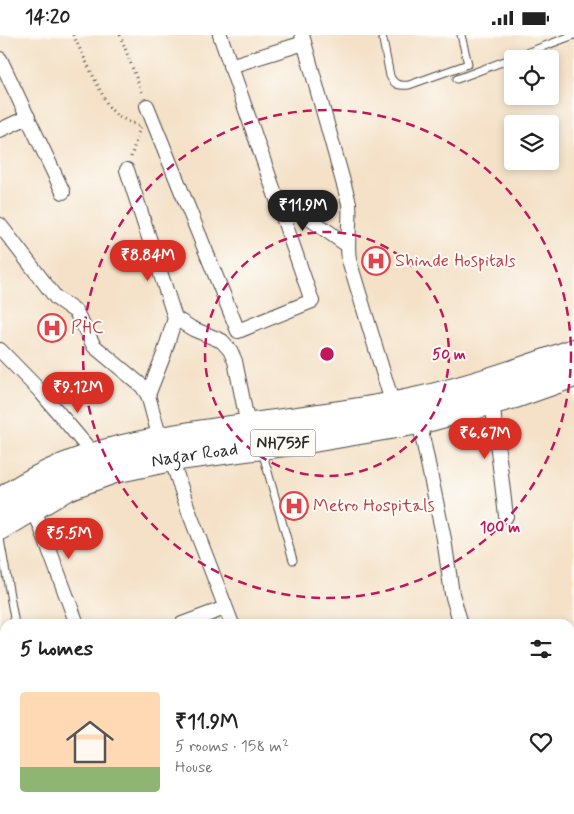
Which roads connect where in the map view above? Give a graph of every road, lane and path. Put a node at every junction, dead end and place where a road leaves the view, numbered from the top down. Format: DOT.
graph roads {
  1 [pos="73,35"];
  2 [pos="220,35"];
  3 [pos="382,35"];
  4 [pos="461,35"];
  5 [pos="574,35"];
  6 [pos="303,39"];
  7 [pos="0,59"];
  8 [pos="230,66"];
  9 [pos="457,79"];
  10 [pos="147,106"];
  11 [pos="28,117"];
  12 [pos="140,126"];
  13 [pos="0,130"];
  14 [pos="127,170"];
  15 [pos="63,192"];
  16 [pos="276,195"];
  17 [pos="0,225"];
  18 [pos="347,245"];
  19 [pos="174,318"];
  20 [pos="0,350"];
  21 [pos="574,352"];
  22 [pos="574,374"];
  23 [pos="148,395"];
  24 [pos="492,401"];
  25 [pos="394,405"];
  26 [pos="419,421"];
  27 [pos="254,436"];
  28 [pos="166,449"];
  29 [pos="94,455"];
  30 [pos="0,502"];
  31 [pos="33,506"];
  32 [pos="506,516"];
  33 [pos="0,527"];
  34 [pos="0,539"];
  35 [pos="293,559"];
  36 [pos="225,608"];
  37 [pos="14,619"];
  38 [pos="75,619"];
  39 [pos="195,619"];
  40 [pos="230,619"];
  41 [pos="460,619"];
  1 -- 12 [label="path"];
  2 -- 8 [label="street"];
  3 -- 4 [label="lane"];
  5 -- 9 [label="lane"];
  6 -- 8 [label="street"];
  6 -- 18 [label="street"];
  7 -- 11 [label="street"];
  8 -- 16 [label="street"];
  10 -- 16 [label="street"];
  11 -- 13 [label="street"];
  11 -- 15 [label="street"];
  14 -- 19 [label="street"];
  16 -- 18 [label="street"];
  17 -- 23 [label="street"];
  18 -- 25 [label="street"];
  19 -- 23 [label="street"];
  19 -- 27 [label="street"];
  20 -- 29 [label="street"];
  21 -- 25 [label="highway, Nagar Road / NH753F"];
  22 -- 24 [label="highway, Nagar Road / NH753F"];
  23 -- 28 [label="street"];
  24 -- 26 [label="highway, Nagar Road / NH753F"];
  24 -- 32 [label="street"];
  25 -- 27 [label="highway, Nagar Road / NH753F"];
  26 -- 27 [label="highway, Nagar Road / NH753F"];
  26 -- 41 [label="street"];
  27 -- 28 [label="highway, Nagar Road / NH753F"];
  27 -- 35 [label="lane"];
  28 -- 29 [label="highway, Nagar Road / NH753F"];
  28 -- 31 [label="highway, Nagar Road / NH753F"];
  28 -- 36 [label="street"];
  29 -- 30 [label="highway, Nagar Road / NH753F"];
  31 -- 33 [label="highway, Nagar Road / NH753F"];
  31 -- 38 [label="street"];
  34 -- 37 [label="lane"];
  36 -- 39 [label="street"];
  36 -- 40 [label="street"];
}
